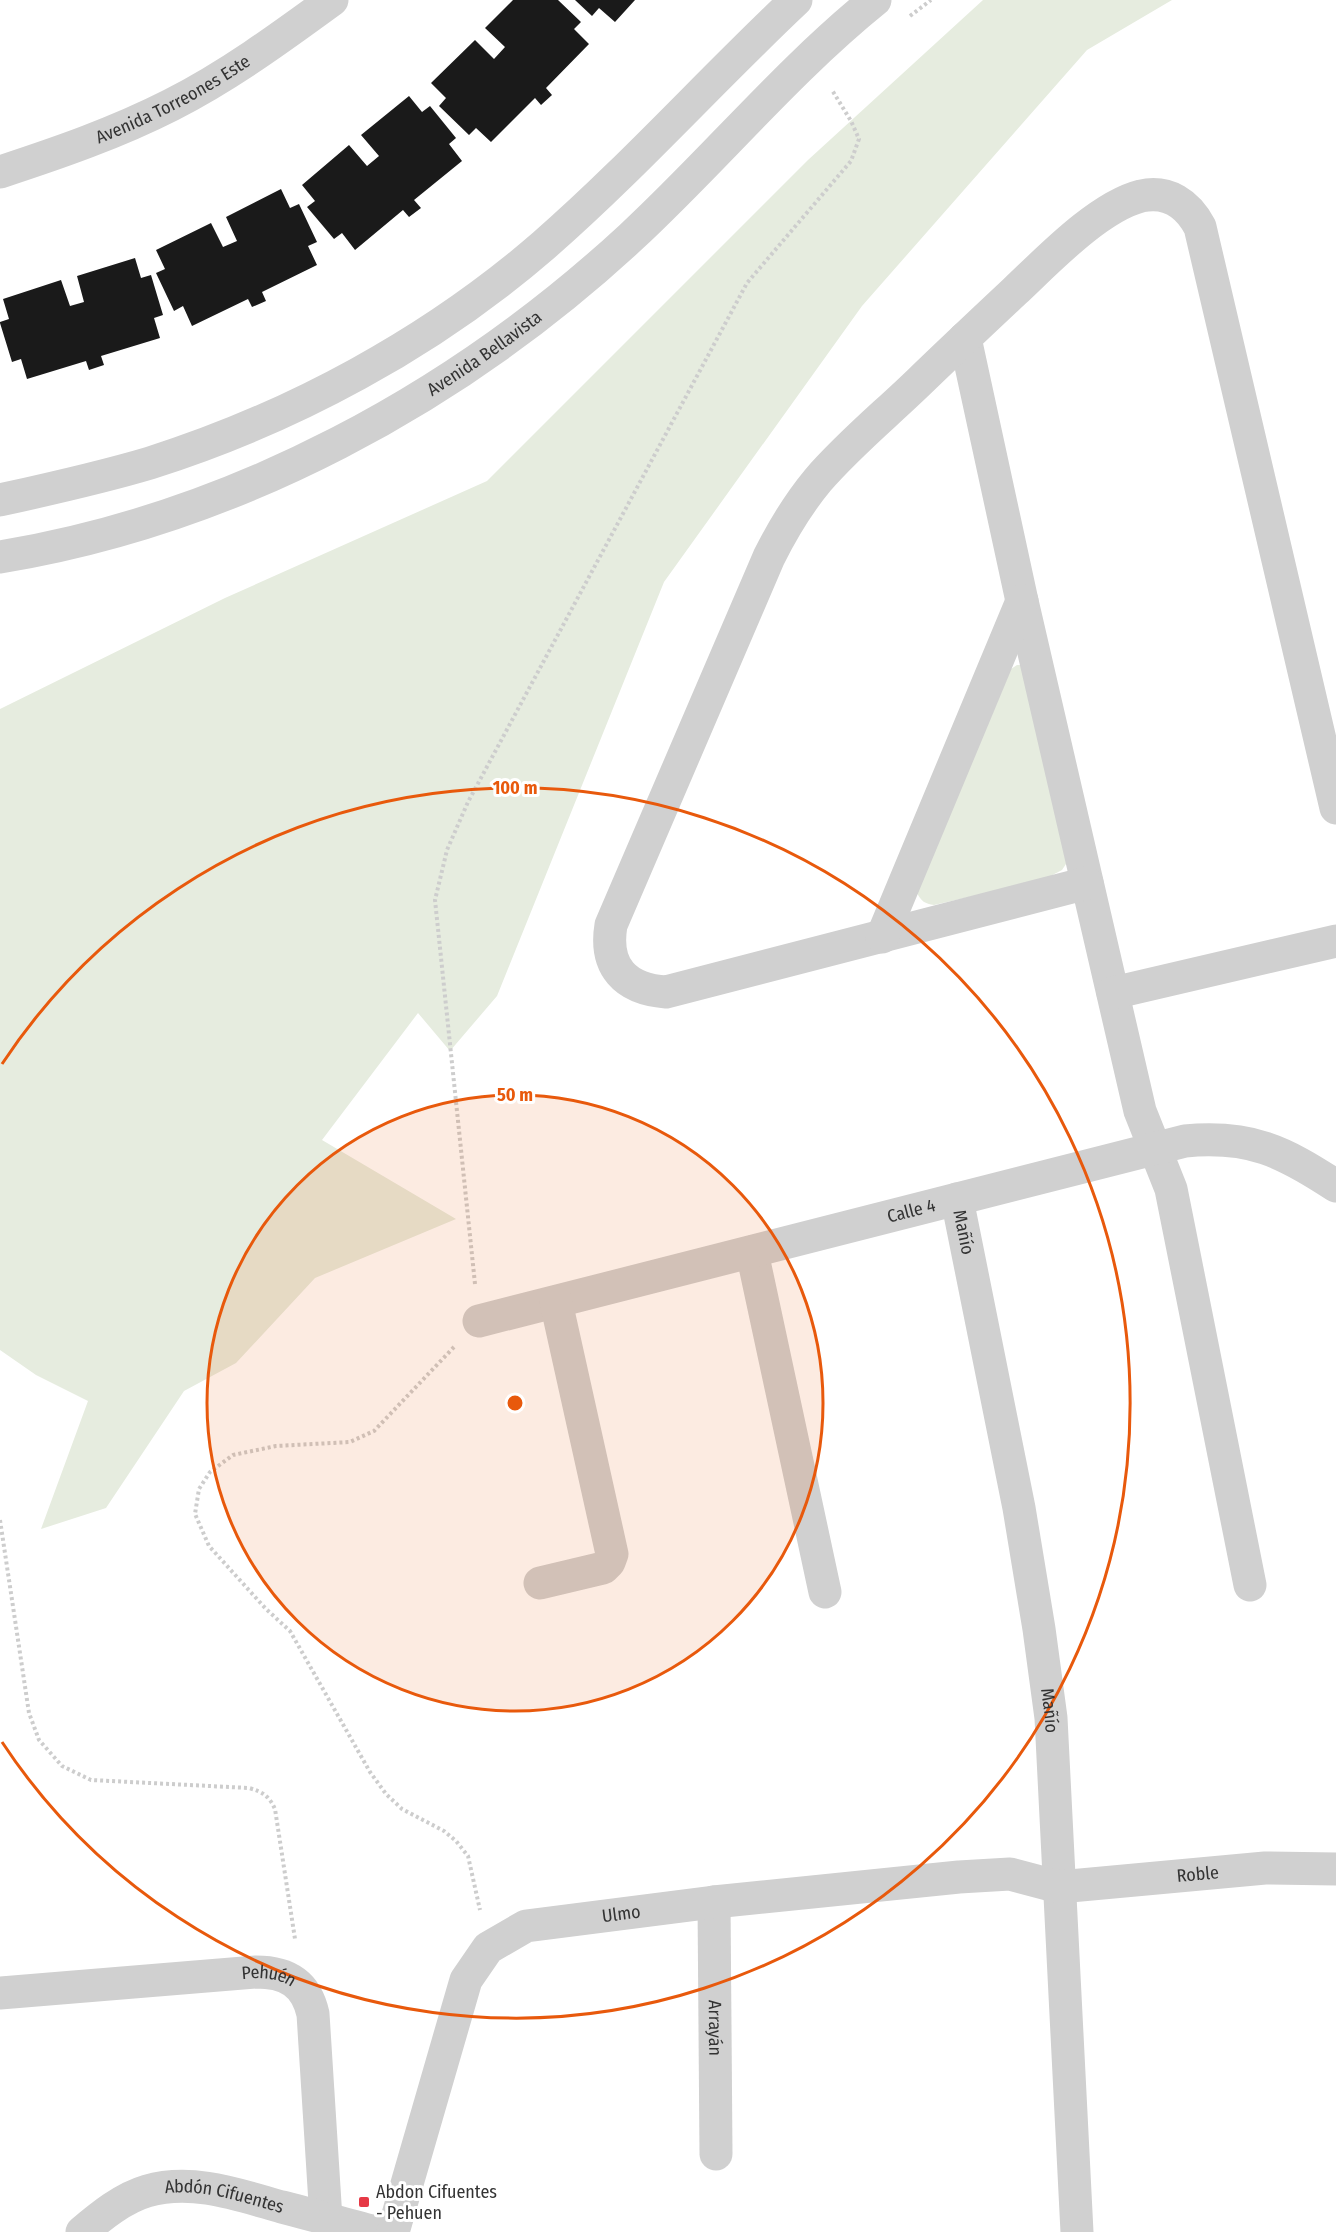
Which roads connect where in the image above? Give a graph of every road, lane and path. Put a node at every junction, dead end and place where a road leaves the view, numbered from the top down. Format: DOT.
graph roads {
  1 [pos="332,0"];
  2 [pos="796,0"];
  3 [pos="875,0"];
  4 [pos="829,84"];
  5 [pos="0,172"];
  6 [pos="965,338"];
  7 [pos="0,500"];
  8 [pos="0,557"];
  9 [pos="1022,601"];
  10 [pos="1336,808"];
  11 [pos="1087,883"];
  12 [pos="882,937"];
  13 [pos="1336,941"];
  14 [pos="1113,993"];
  15 [pos="1155,1149"];
  16 [pos="1336,1186"];
  17 [pos="957,1199"];
  18 [pos="752,1252"];
  19 [pos="556,1302"];
  20 [pos="479,1321"];
  21 [pos="0,1520"];
  22 [pos="540,1583"];
  23 [pos="1250,1585"];
  24 [pos="825,1592"];
  25 [pos="1336,1869"];
  26 [pos="1059,1887"];
  27 [pos="714,1902"];
  28 [pos="488,1948"];
  29 [pos="298,1985"];
  30 [pos="0,1993"];
  31 [pos="716,2154"];
  32 [pos="326,2219"];
  33 [pos="82,2232"];
  34 [pos="375,2232"];
  35 [pos="393,2232"];
  36 [pos="1077,2232"];
  1 -- 5 [label="street, Avenida Torreones Este"];
  2 -- 7 [label="street"];
  3 -- 8 [label="street, Avenida Bellavista"];
  4 -- 20 [label="path"];
  6 -- 9 [label="street"];
  6 -- 10 [label="street"];
  6 -- 12 [label="street"];
  9 -- 11 [label="street"];
  9 -- 12 [label="street"];
  11 -- 12 [label="street"];
  11 -- 14 [label="street"];
  13 -- 14 [label="street"];
  14 -- 15 [label="street"];
  15 -- 16 [label="street, Calle 4"];
  15 -- 17 [label="street, Calle 4"];
  15 -- 23 [label="street"];
  17 -- 18 [label="street, Calle 4"];
  17 -- 26 [label="street, Mañío"];
  18 -- 19 [label="street, Calle 4"];
  18 -- 24 [label="street"];
  19 -- 20 [label="street, Calle 4"];
  19 -- 22 [label="street"];
  20 -- 28 [label="path"];
  21 -- 29 [label="path"];
  25 -- 26 [label="street, Roble"];
  26 -- 27 [label="street, Ulmo"];
  26 -- 36 [label="street, Mañío"];
  27 -- 28 [label="street, Ulmo"];
  27 -- 31 [label="street, Arrayán"];
  28 -- 35 [label="street, Ulmo"];
  29 -- 30 [label="street, Pehuén"];
  29 -- 32 [label="street, Pehuén"];
  32 -- 33 [label="street, Abdón Cifuentes"];
  32 -- 34 [label="street, Abdón Cifuentes"];
}
